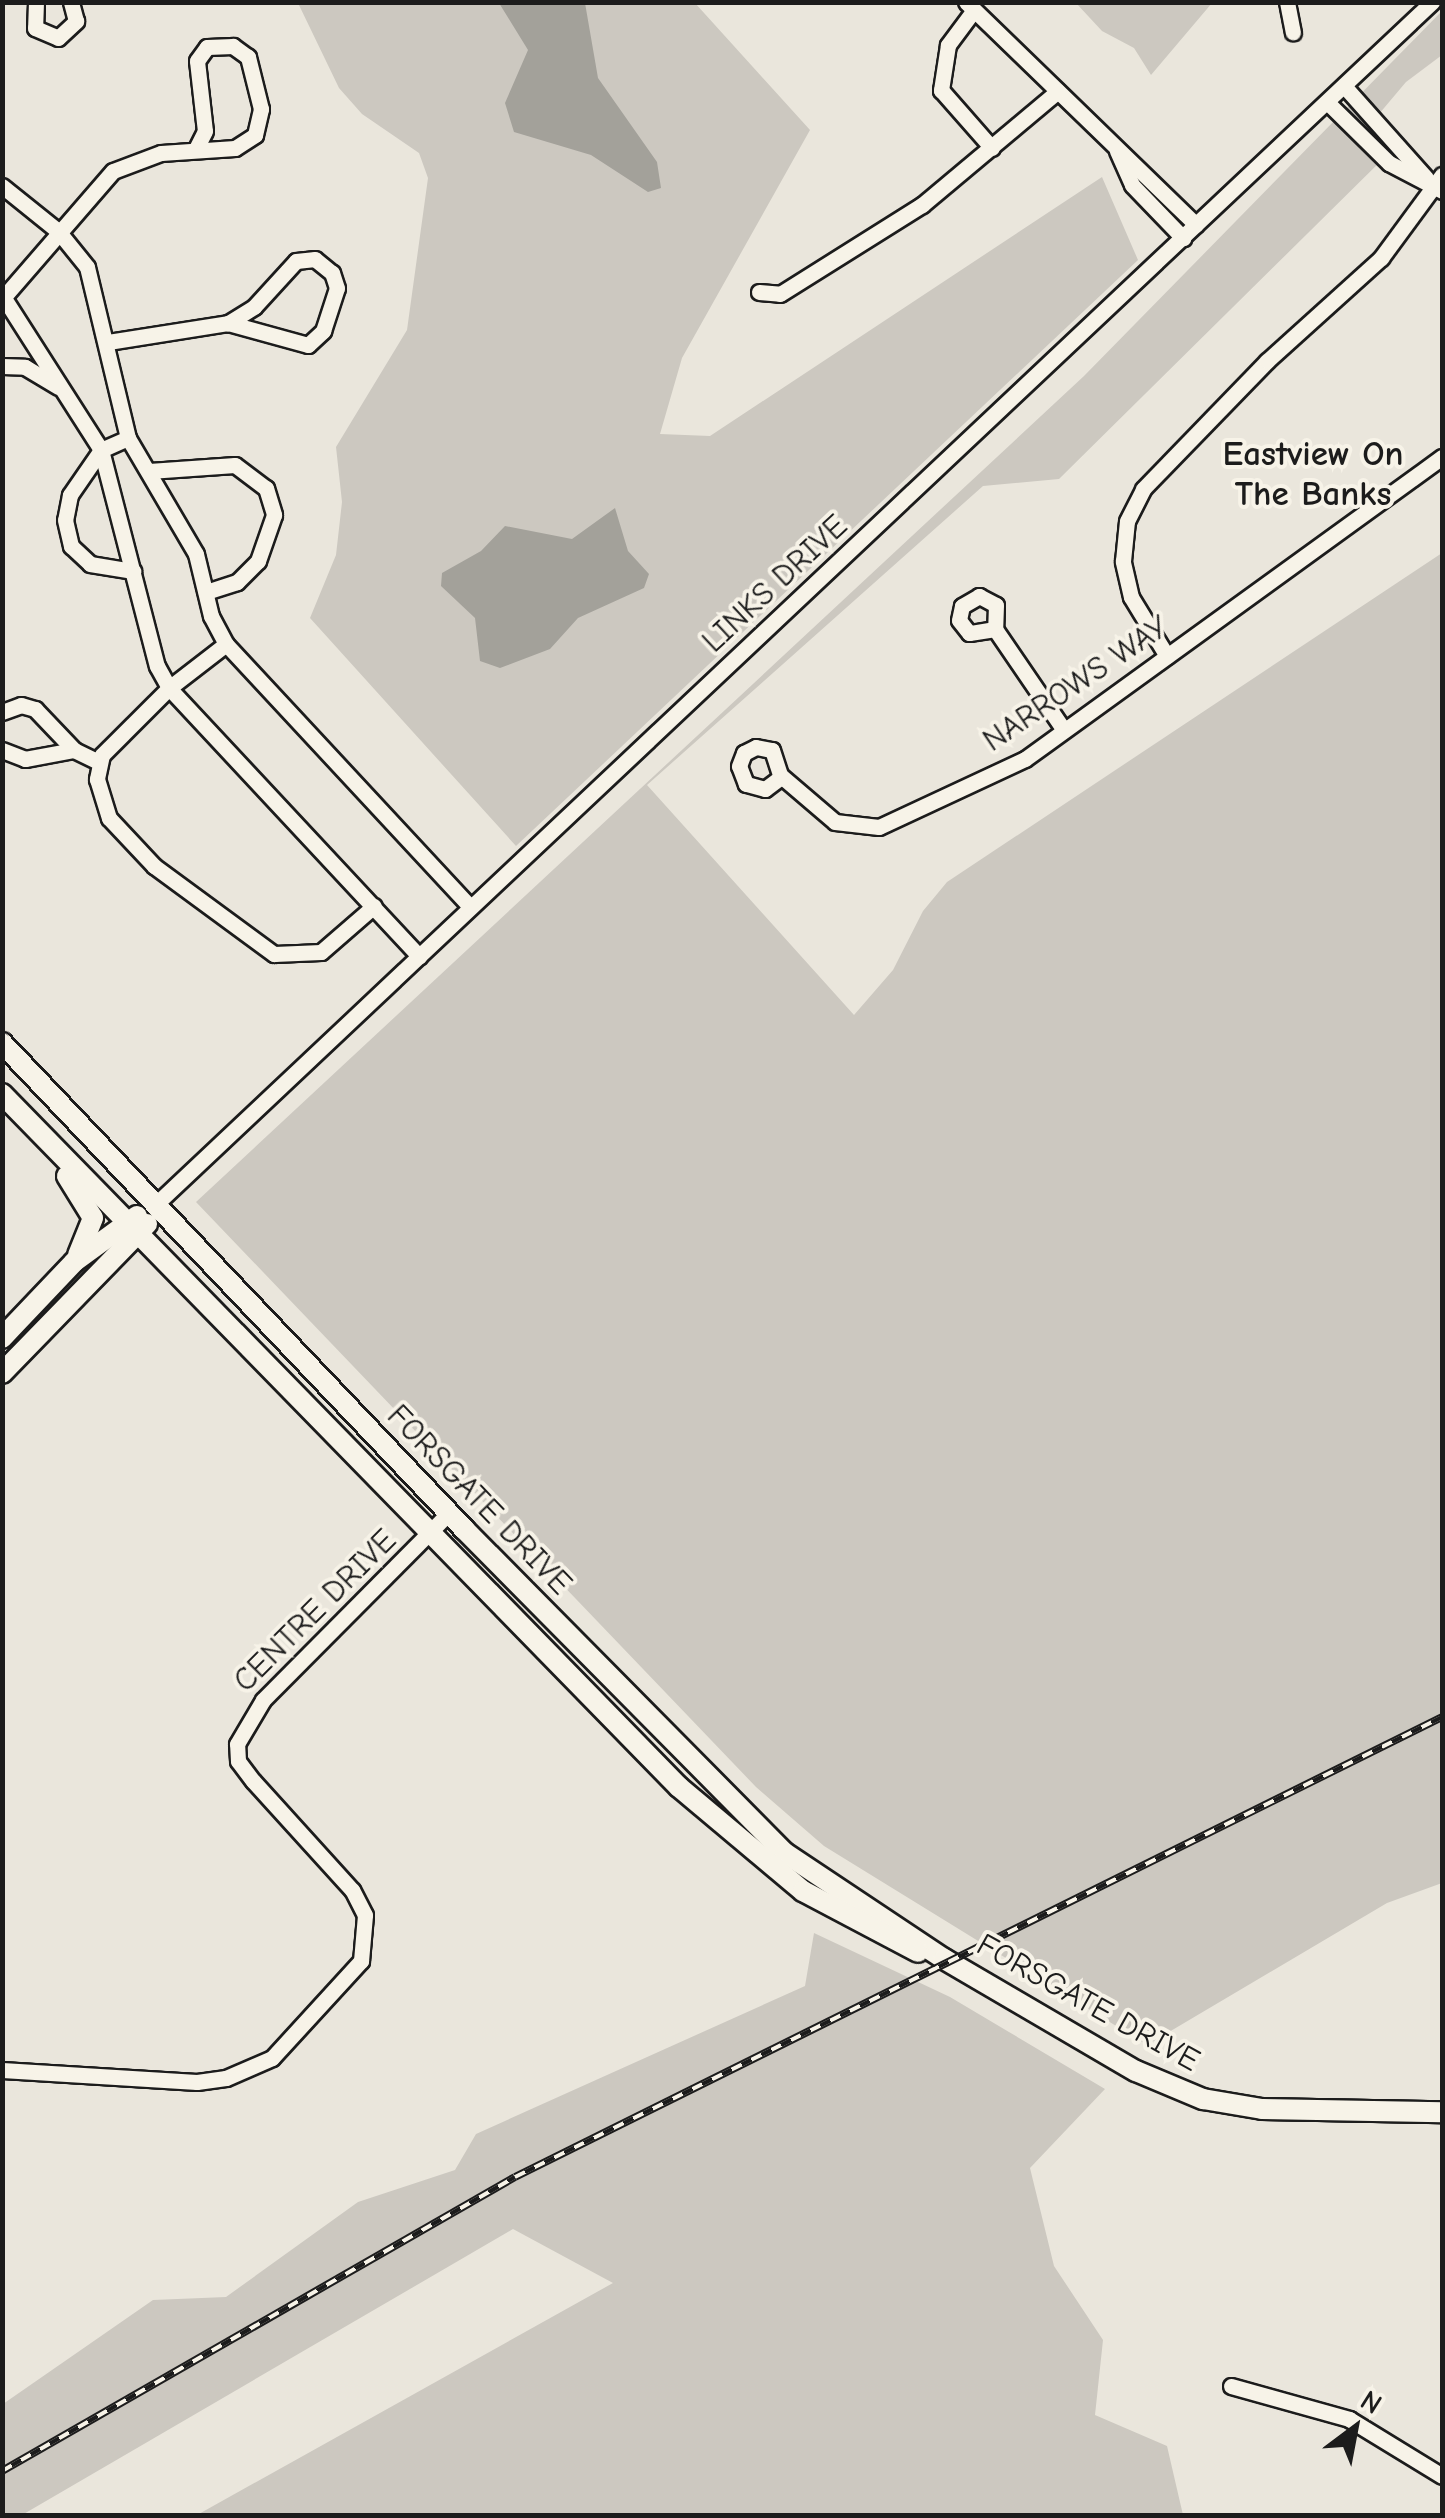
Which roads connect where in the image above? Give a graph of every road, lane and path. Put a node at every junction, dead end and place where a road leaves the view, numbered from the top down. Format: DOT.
graph roads {
  1 [pos="36,2"];
  2 [pos="71,2"];
  3 [pos="1287,2"];
  4 [pos="1432,2"];
  5 [pos="970,6"];
  6 [pos="1292,32"];
  7 [pos="1345,87"];
  8 [pos="1058,91"];
  9 [pos="1328,103"];
  10 [pos="1116,147"];
  11 [pos="992,148"];
  12 [pos="196,150"];
  13 [pos="1439,183"];
  14 [pos="2,186"];
  15 [pos="1196,224"];
  16 [pos="58,231"];
  17 [pos="1183,238"];
  18 [pos="760,292"];
  19 [pos="3,297"];
  20 [pos="228,323"];
  21 [pos="108,342"];
  22 [pos="2,366"];
  23 [pos="66,392"];
  24 [pos="128,438"];
  25 [pos="101,450"];
  26 [pos="1442,457"];
  27 [pos="149,471"];
  28 [pos="133,571"];
  29 [pos="206,592"];
  30 [pos="995,628"];
  31 [pos="226,644"];
  32 [pos="1167,656"];
  33 [pos="169,688"];
  34 [pos="2,712"];
  35 [pos="1064,730"];
  36 [pos="2,750"];
  37 [pos="74,750"];
  38 [pos="100,762"];
  39 [pos="777,780"];
  40 [pos="374,906"];
  41 [pos="470,907"];
  42 [pos="418,956"];
  43 [pos="2,1043"];
  44 [pos="7,1098"];
  45 [pos="156,1204"];
  46 [pos="135,1228"];
  47 [pos="74,1262"];
  48 [pos="2,1338"];
  49 [pos="2,1373"];
  50 [pos="449,1513"];
  51 [pos="434,1530"];
  52 [pos="944,1960"];
  53 [pos="2,2070"];
  54 [pos="1442,2112"];
  55 [pos="1231,2386"];
  56 [pos="1442,2476"];
  1 -- 2 [label="street"];
  3 -- 6 [label="street"];
  4 -- 7 [label="street, LINKS DRIVE"];
  5 -- 8 [label="street"];
  5 -- 11 [label="street"];
  7 -- 9 [label="street, LINKS DRIVE"];
  7 -- 13 [label="street"];
  8 -- 10 [label="street"];
  8 -- 11 [label="street"];
  9 -- 13 [label="street"];
  9 -- 15 [label="street, LINKS DRIVE"];
  10 -- 15 [label="street"];
  10 -- 17 [label="street"];
  11 -- 18 [label="street"];
  12 -- 12 [label="street"];
  12 -- 16 [label="street"];
  13 -- 32 [label="street"];
  14 -- 16 [label="street"];
  15 -- 17 [label="street, LINKS DRIVE"];
  16 -- 19 [label="street"];
  16 -- 21 [label="street"];
  17 -- 41 [label="street, LINKS DRIVE"];
  19 -- 23 [label="street"];
  20 -- 20 [label="street"];
  20 -- 21 [label="street"];
  21 -- 24 [label="street"];
  22 -- 23 [label="street"];
  23 -- 25 [label="street"];
  24 -- 25 [label="street"];
  24 -- 27 [label="street"];
  25 -- 28 [label="street"];
  25 -- 28 [label="street"];
  26 -- 32 [label="street, NARROWS WAY"];
  27 -- 29 [label="street"];
  27 -- 29 [label="street"];
  28 -- 33 [label="street"];
  29 -- 31 [label="street"];
  30 -- 35 [label="street"];
  31 -- 33 [label="street"];
  31 -- 41 [label="street"];
  32 -- 35 [label="street, NARROWS WAY"];
  33 -- 38 [label="street"];
  33 -- 40 [label="street"];
  34 -- 37 [label="street"];
  35 -- 39 [label="street, NARROWS WAY"];
  36 -- 37 [label="street"];
  37 -- 38 [label="street"];
  38 -- 40 [label="street"];
  40 -- 42 [label="street"];
  41 -- 42 [label="street, LINKS DRIVE"];
  42 -- 45 [label="street, LINKS DRIVE"];
  43 -- 45 [label="main road, FORSGATE DRIVE"];
  44 -- 46 [label="main road, FORSGATE DRIVE"];
  44 -- 47 [label="main road"];
  45 -- 46 [label="main road"];
  45 -- 50 [label="main road, FORSGATE DRIVE"];
  46 -- 47 [label="main road"];
  46 -- 49 [label="main road"];
  46 -- 51 [label="main road, FORSGATE DRIVE"];
  47 -- 48 [label="main road"];
  50 -- 51 [label="street, CENTRE DRIVE"];
  50 -- 52 [label="main road, FORSGATE DRIVE"];
  51 -- 52 [label="main road, FORSGATE DRIVE"];
  51 -- 53 [label="street, CENTRE DRIVE"];
  52 -- 54 [label="main road, FORSGATE DRIVE"];
  55 -- 56 [label="street"];
}
